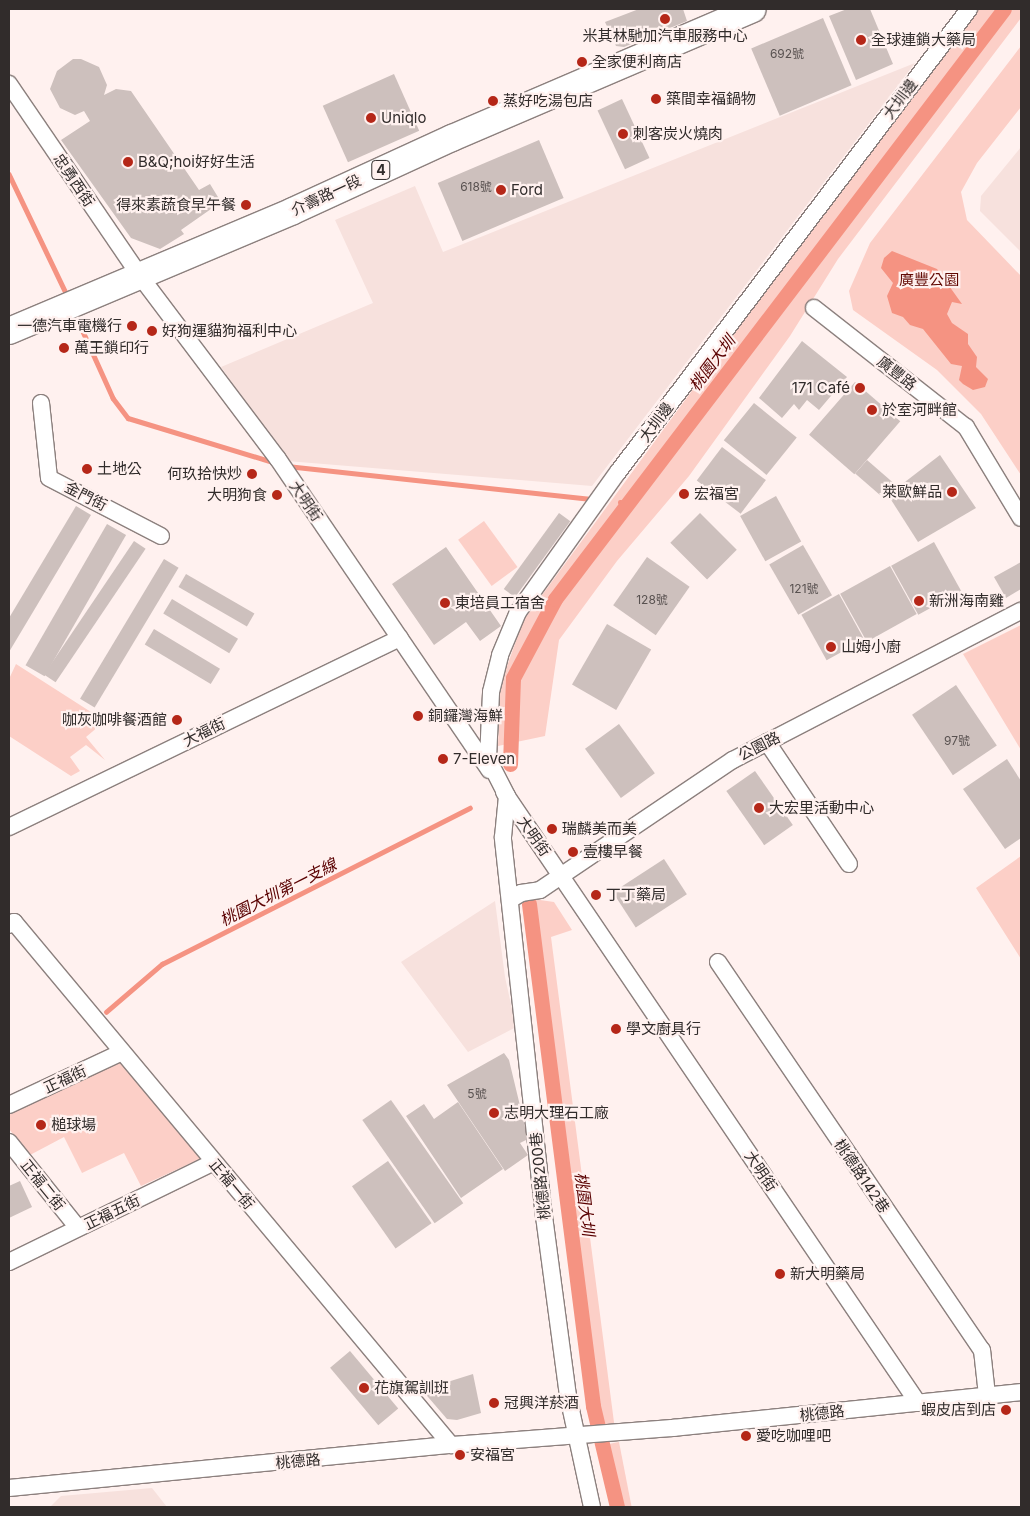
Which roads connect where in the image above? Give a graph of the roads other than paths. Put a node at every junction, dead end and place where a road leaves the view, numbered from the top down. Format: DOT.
graph roads {
  1 [pos="753,9"];
  2 [pos="969,9"];
  3 [pos="9,84"];
  4 [pos="140,276"];
  5 [pos="814,308"];
  6 [pos="9,331"];
  7 [pos="40,403"];
  8 [pos="1021,518"];
  9 [pos="161,536"];
  10 [pos="1021,611"];
  11 [pos="400,638"];
  12 [pos="767,742"];
  13 [pos="507,796"];
  14 [pos="9,827"];
  15 [pos="849,864"];
  16 [pos="562,875"];
  17 [pos="510,900"];
  18 [pos="11,924"];
  19 [pos="718,962"];
  20 [pos="122,1052"];
  21 [pos="9,1105"];
  22 [pos="9,1142"];
  23 [pos="214,1162"];
  24 [pos="78,1228"];
  25 [pos="9,1262"];
  26 [pos="1021,1392"];
  27 [pos="987,1395"];
  28 [pos="918,1403"];
  29 [pos="582,1436"];
  30 [pos="452,1445"];
  31 [pos="9,1488"];
  32 [pos="592,1507"];
  1 -- 4 [label="main road, 介壽路一段 / 4"];
  2 -- 13 [label="street, 大圳邊"];
  3 -- 4 [label="street, 忠勇西街"];
  4 -- 6 [label="main road, 介壽路一段 / 4"];
  4 -- 11 [label="street, 大明街"];
  5 -- 8 [label="street, 廣豐路"];
  7 -- 9 [label="street, 金門街"];
  10 -- 12 [label="street, 公園路"];
  11 -- 13 [label="street, 大明街"];
  11 -- 14 [label="street, 大福街"];
  12 -- 15 [label="street"];
  12 -- 16 [label="street, 公園路"];
  13 -- 16 [label="street, 大明街"];
  13 -- 17 [label="street, 桃德路200巷"];
  16 -- 17 [label="street, 公園路"];
  16 -- 28 [label="street, 大明街"];
  17 -- 29 [label="street, 桃德路200巷"];
  18 -- 20 [label="street, 正福一街"];
  19 -- 27 [label="street, 桃德路142巷"];
  20 -- 21 [label="street, 正福街"];
  20 -- 23 [label="street, 正福一街"];
  22 -- 24 [label="street, 正福二街"];
  23 -- 24 [label="street, 正福五街"];
  23 -- 30 [label="street, 正福一街"];
  24 -- 25 [label="street, 正福五街"];
  26 -- 27 [label="street, 桃德路"];
  27 -- 28 [label="street, 桃德路"];
  28 -- 29 [label="street, 桃德路"];
  29 -- 30 [label="street, 桃德路"];
  29 -- 32 [label="street, 桃德路200巷"];
  30 -- 31 [label="street, 桃德路"];
}
